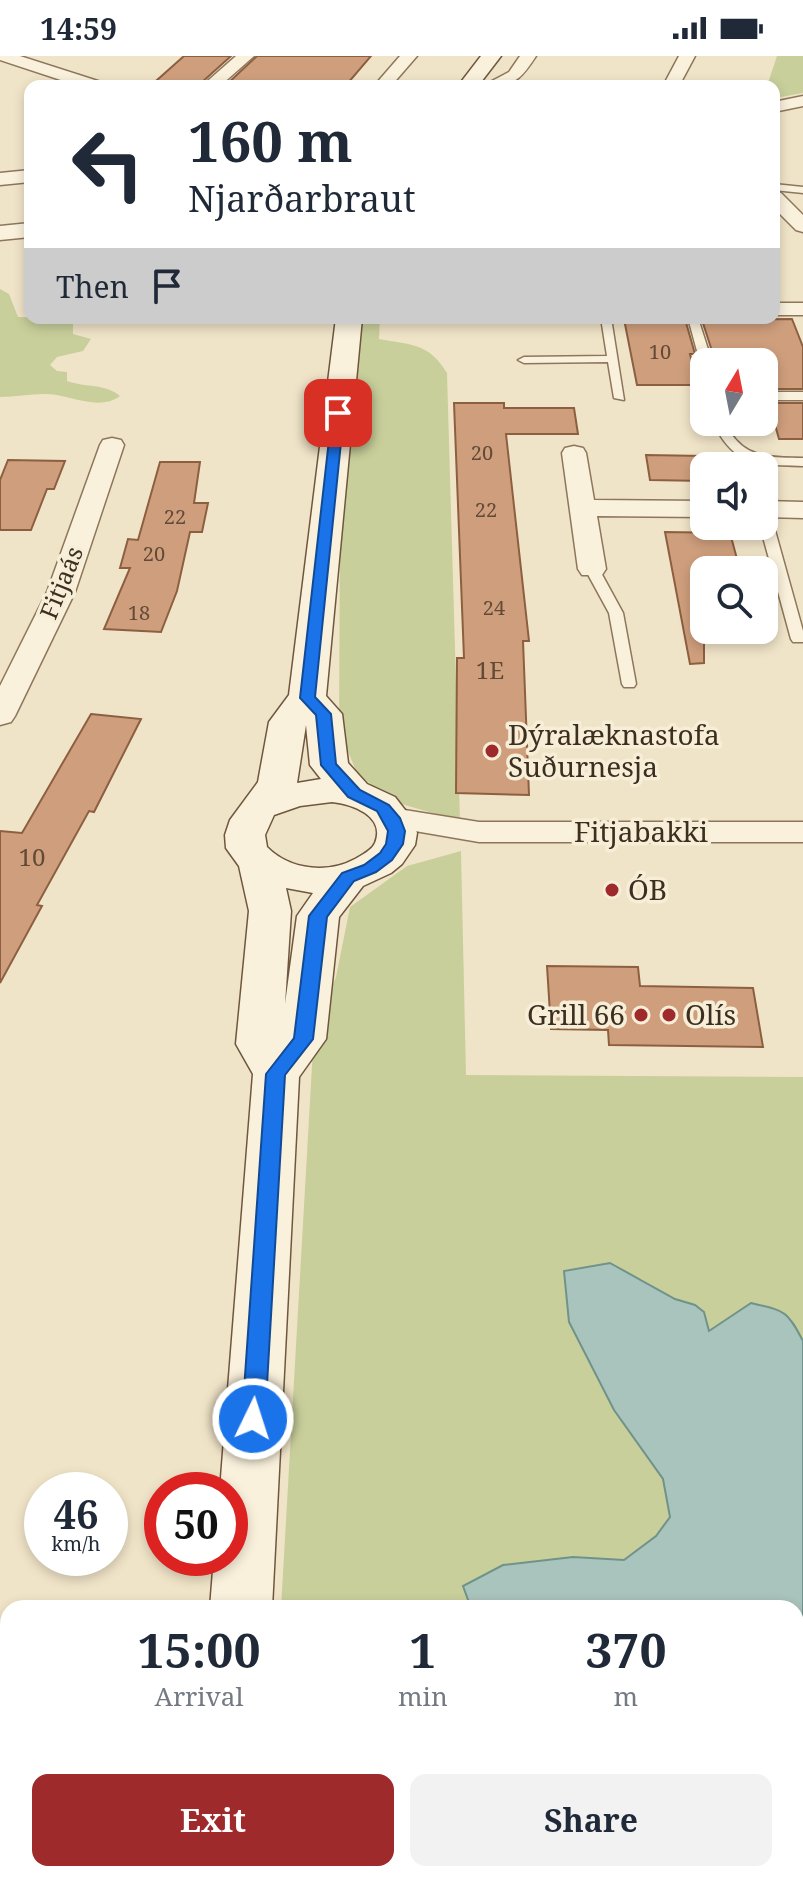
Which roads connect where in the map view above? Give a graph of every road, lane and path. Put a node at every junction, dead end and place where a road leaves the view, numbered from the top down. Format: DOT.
graph roads {
  1 [pos="246,56"];
  2 [pos="409,56"];
  3 [pos="491,56"];
  4 [pos="528,56"];
  5 [pos="687,56"];
  6 [pos="7,60"];
  7 [pos="75,80"];
  8 [pos="217,80"];
  9 [pos="387,80"];
  10 [pos="473,80"];
  11 [pos="506,80"];
  12 [pos="674,80"];
  13 [pos="803,101"];
  14 [pos="780,106"];
  15 [pos="24,177"];
  16 [pos="0,179"];
  17 [pos="780,188"];
  18 [pos="803,190"];
  19 [pos="780,206"];
  20 [pos="24,231"];
  21 [pos="798,232"];
  22 [pos="0,233"];
  23 [pos="780,309"];
  24 [pos="803,309"];
  25 [pos="348,324"];
  26 [pos="607,324"];
  27 [pos="695,324"];
  28 [pos="702,348"];
  29 [pos="613,359"];
  30 [pos="524,360"];
  31 [pos="778,396"];
  32 [pos="803,396"];
  33 [pos="620,398"];
  34 [pos="726,436"];
  35 [pos="112,445"];
  36 [pos="574,453"];
  37 [pos="803,462"];
  38 [pos="583,508"];
  39 [pos="690,509"];
  40 [pos="778,509"];
  41 [pos="803,510"];
  42 [pos="771,540"];
  43 [pos="592,569"];
  44 [pos="798,639"];
  45 [pos="629,684"];
  46 [pos="307,698"];
  47 [pos="0,716"];
  48 [pos="354,794"];
  49 [pos="263,806"];
  50 [pos="803,832"];
  51 [pos="389,838"];
  52 [pos="259,863"];
  53 [pos="348,877"];
  54 [pos="276,1074"];
  55 [pos="242,1600"];
  1 -- 8 [label="street"];
  2 -- 9 [label="street"];
  3 -- 10 [label="main road"];
  4 -- 11 [label="street"];
  5 -- 12 [label="street"];
  6 -- 7 [label="street"];
  13 -- 14 [label="street"];
  15 -- 16 [label="street"];
  17 -- 18 [label="lane"];
  19 -- 21 [label="street"];
  20 -- 22 [label="main road"];
  23 -- 24 [label="street"];
  25 -- 46 [label="main road"];
  26 -- 29 [label="lane"];
  27 -- 28 [label="lane"];
  29 -- 30 [label="lane"];
  29 -- 33 [label="lane"];
  31 -- 32 [label="lane"];
  34 -- 37 [label="lane"];
  35 -- 47 [label="street, Fitjaás"];
  36 -- 38 [label="street"];
  38 -- 39 [label="street"];
  38 -- 43 [label="street"];
  40 -- 41 [label="street"];
  42 -- 44 [label="lane"];
  43 -- 45 [label="lane"];
  46 -- 48 [label="main road"];
  46 -- 49 [label="main road"];
  48 -- 49 [label="main road"];
  48 -- 51 [label="main road"];
  49 -- 52 [label="main road"];
  50 -- 51 [label="street, Fitjabakki"];
  51 -- 53 [label="main road"];
  52 -- 53 [label="main road"];
  52 -- 54 [label="main road"];
  53 -- 54 [label="main road"];
  54 -- 55 [label="main road"];
}
